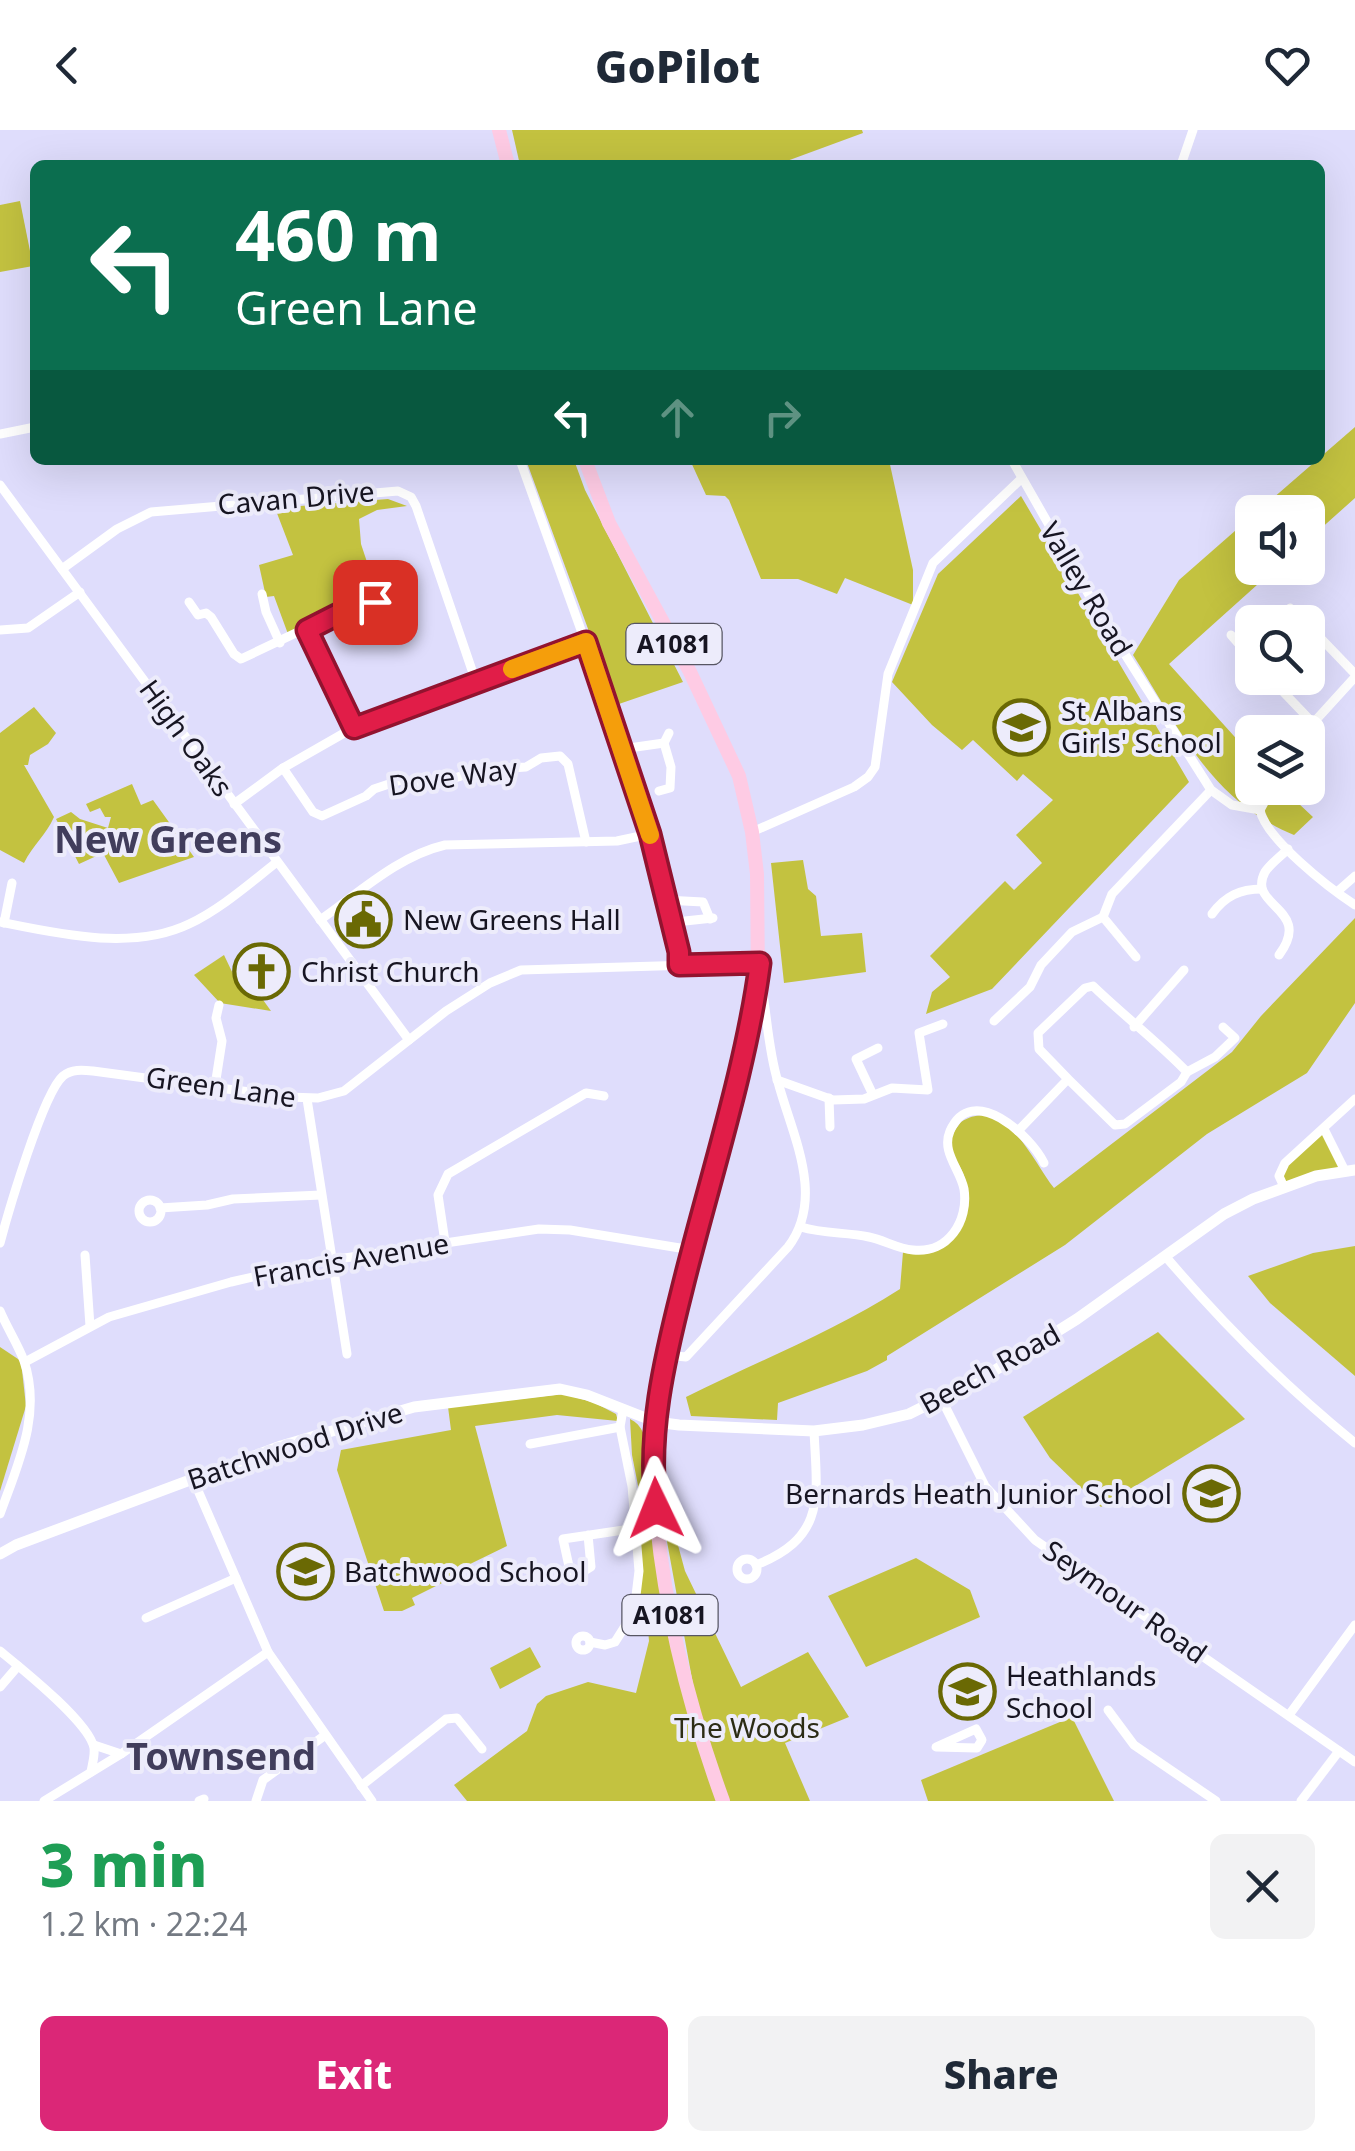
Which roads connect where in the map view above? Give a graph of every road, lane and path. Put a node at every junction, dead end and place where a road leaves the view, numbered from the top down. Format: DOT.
graph roads {
  1 [pos="499,130"];
  2 [pos="1193,130"];
  3 [pos="507,160"];
  4 [pos="1183,160"];
  5 [pos="30,428"];
  6 [pos="0,434"];
  7 [pos="522,465"];
  8 [pos="587,465"];
  9 [pos="1014,465"];
  10 [pos="1021,479"];
  11 [pos="0,485"];
  12 [pos="62,569"];
  13 [pos="80,592"];
  14 [pos="262,594"];
  15 [pos="189,602"];
  16 [pos="0,630"];
  17 [pos="307,630"];
  18 [pos="390,634"];
  19 [pos="1231,635"];
  20 [pos="1235,640"];
  21 [pos="586,642"];
  22 [pos="280,643"];
  23 [pos="1325,644"];
  24 [pos="1355,676"];
  25 [pos="476,682"];
  26 [pos="1286,695"];
  27 [pos="1305,715"];
  28 [pos="1319,715"];
  29 [pos="354,728"];
  30 [pos="669,733"];
  31 [pos="664,744"];
  32 [pos="622,749"];
  33 [pos="283,768"];
  34 [pos="684,789"];
  35 [pos="1211,790"];
  36 [pos="234,804"];
  37 [pos="1263,805"];
  38 [pos="1260,810"];
  39 [pos="752,832"];
  40 [pos="650,834"];
  41 [pos="586,842"];
  42 [pos="1288,848"];
  43 [pos="277,862"];
  44 [pos="1355,876"];
  45 [pos="12,883"];
  46 [pos="1262,889"];
  47 [pos="1338,891"];
  48 [pos="665,900"];
  49 [pos="1355,904"];
  50 [pos="712,905"];
  51 [pos="1212,914"];
  52 [pos="1103,918"];
  53 [pos="320,920"];
  54 [pos="684,920"];
  55 [pos="713,921"];
  56 [pos="2,922"];
  57 [pos="1279,955"];
  58 [pos="1136,956"];
  59 [pos="760,963"];
  60 [pos="679,965"];
  61 [pos="1184,970"];
  62 [pos="762,980"];
  63 [pos="218,1005"];
  64 [pos="994,1021"];
  65 [pos="943,1024"];
  66 [pos="1134,1026"];
  67 [pos="1223,1027"];
  68 [pos="409,1040"];
  69 [pos="878,1048"];
  70 [pos="1187,1072"];
  71 [pos="1068,1079"];
  72 [pos="777,1080"];
  73 [pos="215,1086"];
  74 [pos="873,1095"];
  75 [pos="604,1096"];
  76 [pos="829,1098"];
  77 [pos="307,1099"];
  78 [pos="1355,1099"];
  79 [pos="830,1127"];
  80 [pos="1324,1128"];
  81 [pos="1018,1131"];
  82 [pos="1044,1163"];
  83 [pos="1350,1171"];
  84 [pos="1284,1187"];
  85 [pos="322,1195"];
  86 [pos="160,1208"];
  87 [pos="3,1222"];
  88 [pos="801,1228"];
  89 [pos="445,1242"];
  90 [pos="0,1243"];
  91 [pos="692,1250"];
  92 [pos="85,1255"];
  93 [pos="1166,1257"];
  94 [pos="333,1260"];
  95 [pos="0,1311"];
  96 [pos="90,1326"];
  97 [pos="347,1354"];
  98 [pos="666,1356"];
  99 [pos="25,1362"];
  100 [pos="942,1400"];
  101 [pos="624,1410"];
  102 [pos="656,1422"];
  103 [pos="620,1427"];
  104 [pos="814,1430"];
  105 [pos="1355,1443"];
  106 [pos="530,1444"];
  107 [pos="193,1479"];
  108 [pos="0,1514"];
  109 [pos="636,1528"];
  110 [pos="588,1535"];
  111 [pos="0,1554"];
  112 [pos="756,1565"];
  113 [pos="236,1578"];
  114 [pos="146,1618"];
  115 [pos="1355,1625"];
  116 [pos="590,1642"];
  117 [pos="0,1651"];
  118 [pos="268,1652"];
  119 [pos="18,1666"];
  120 [pos="0,1687"];
  121 [pos="1114,1714"];
  122 [pos="1289,1715"];
  123 [pos="324,1736"];
  124 [pos="94,1745"];
  125 [pos="482,1749"];
  126 [pos="1339,1751"];
  127 [pos="121,1754"];
  128 [pos="1355,1762"];
  129 [pos="91,1772"];
  130 [pos="362,1786"];
  131 [pos="44,1801"];
  132 [pos="256,1801"];
  133 [pos="372,1801"];
  134 [pos="723,1801"];
  135 [pos="1216,1801"];
  136 [pos="1301,1801"];
  1 -- 3 [label="main road"];
  2 -- 4 [label="street"];
  5 -- 6 [label="street"];
  7 -- 21 [label="street"];
  8 -- 39 [label="main road, A1081"];
  9 -- 10 [label="street, Valley Road"];
  10 -- 35 [label="street, Valley Road"];
  10 -- 39 [label="street"];
  11 -- 12 [label="street, High Oaks"];
  12 -- 13 [label="street, High Oaks"];
  12 -- 25 [label="street, Cavan Drive"];
  13 -- 16 [label="street"];
  13 -- 36 [label="street, High Oaks"];
  14 -- 22 [label="street"];
  15 -- 22 [label="street"];
  17 -- 18 [label="street"];
  17 -- 22 [label="street"];
  17 -- 29 [label="street"];
  19 -- 20 [label="street"];
  21 -- 25 [label="street"];
  21 -- 32 [label="street"];
  23 -- 24 [label="street"];
  24 -- 28 [label="street"];
  25 -- 29 [label="street"];
  26 -- 27 [label="street"];
  29 -- 33 [label="street"];
  30 -- 31 [label="street"];
  31 -- 32 [label="street"];
  31 -- 34 [label="street"];
  32 -- 40 [label="street"];
  33 -- 36 [label="street"];
  33 -- 41 [label="street, Dove Way"];
  35 -- 38 [label="street"];
  35 -- 52 [label="street"];
  36 -- 43 [label="street, High Oaks"];
  37 -- 38 [label="street"];
  38 -- 42 [label="street"];
  39 -- 59 [label="main road, A1081"];
  40 -- 41 [label="street"];
  40 -- 48 [label="street"];
  41 -- 53 [label="street"];
  42 -- 46 [label="street"];
  42 -- 47 [label="street"];
  43 -- 53 [label="street, High Oaks"];
  43 -- 56 [label="street"];
  44 -- 47 [label="street"];
  45 -- 56 [label="street"];
  46 -- 51 [label="street"];
  46 -- 57 [label="street"];
  47 -- 49 [label="street"];
  48 -- 55 [label="street"];
  48 -- 60 [label="street"];
  50 -- 55 [label="street"];
  52 -- 58 [label="street"];
  52 -- 64 [label="street"];
  53 -- 68 [label="street, High Oaks"];
  54 -- 55 [label="street"];
  59 -- 60 [label="street, Green Lane"];
  59 -- 91 [label="main road, A1081"];
  60 -- 68 [label="street, Green Lane"];
  61 -- 66 [label="street"];
  62 -- 72 [label="street"];
  63 -- 73 [label="street"];
  65 -- 74 [label="street"];
  66 -- 70 [label="street"];
  66 -- 71 [label="street"];
  67 -- 70 [label="street"];
  68 -- 77 [label="street, Green Lane"];
  69 -- 74 [label="street"];
  70 -- 71 [label="street"];
  71 -- 81 [label="street"];
  72 -- 76 [label="street"];
  72 -- 88 [label="street"];
  73 -- 77 [label="street, Green Lane"];
  73 -- 87 [label="street, Green Lane"];
  74 -- 76 [label="street"];
  75 -- 89 [label="street"];
  76 -- 79 [label="street"];
  77 -- 85 [label="street"];
  78 -- 80 [label="street"];
  80 -- 83 [label="street, Beech Road"];
  80 -- 84 [label="street"];
  81 -- 82 [label="street"];
  81 -- 88 [label="street"];
  83 -- 84 [label="street, Beech Road"];
  84 -- 93 [label="street, Beech Road"];
  85 -- 86 [label="street"];
  85 -- 94 [label="street"];
  87 -- 90 [label="street, Green Lane"];
  88 -- 98 [label="street"];
  89 -- 91 [label="street, Francis Avenue"];
  89 -- 94 [label="street, Francis Avenue"];
  91 -- 98 [label="main road, A1081"];
  92 -- 96 [label="street"];
  93 -- 100 [label="street, Beech Road"];
  93 -- 105 [label="street"];
  94 -- 96 [label="street, Francis Avenue"];
  94 -- 97 [label="street"];
  95 -- 99 [label="street"];
  96 -- 99 [label="street, Francis Avenue"];
  98 -- 102 [label="main road, A1081"];
  99 -- 108 [label="street"];
  100 -- 104 [label="street, Beech Road"];
  100 -- 122 [label="street, Seymour Road"];
  101 -- 102 [label="street, Batchwood Drive"];
  101 -- 103 [label="street"];
  101 -- 107 [label="street, Batchwood Drive"];
  102 -- 104 [label="street, Beech Road"];
  102 -- 134 [label="main road, A1081"];
  103 -- 106 [label="street"];
  103 -- 109 [label="street"];
  104 -- 112 [label="street"];
  107 -- 111 [label="street, Batchwood Drive"];
  107 -- 113 [label="street"];
  109 -- 110 [label="street"];
  109 -- 116 [label="street"];
  110 -- 110 [label="street"];
  113 -- 114 [label="street"];
  113 -- 118 [label="street"];
  115 -- 122 [label="street"];
  117 -- 119 [label="street"];
  118 -- 123 [label="street"];
  118 -- 127 [label="street"];
  119 -- 120 [label="street"];
  119 -- 124 [label="street"];
  121 -- 135 [label="street"];
  122 -- 126 [label="street, Seymour Road"];
  123 -- 130 [label="street"];
  123 -- 132 [label="street"];
  124 -- 127 [label="street"];
  124 -- 129 [label="street"];
  125 -- 130 [label="street"];
  126 -- 128 [label="street, Seymour Road"];
  126 -- 136 [label="street"];
  127 -- 129 [label="street"];
  129 -- 131 [label="street"];
  130 -- 133 [label="street"];
}
